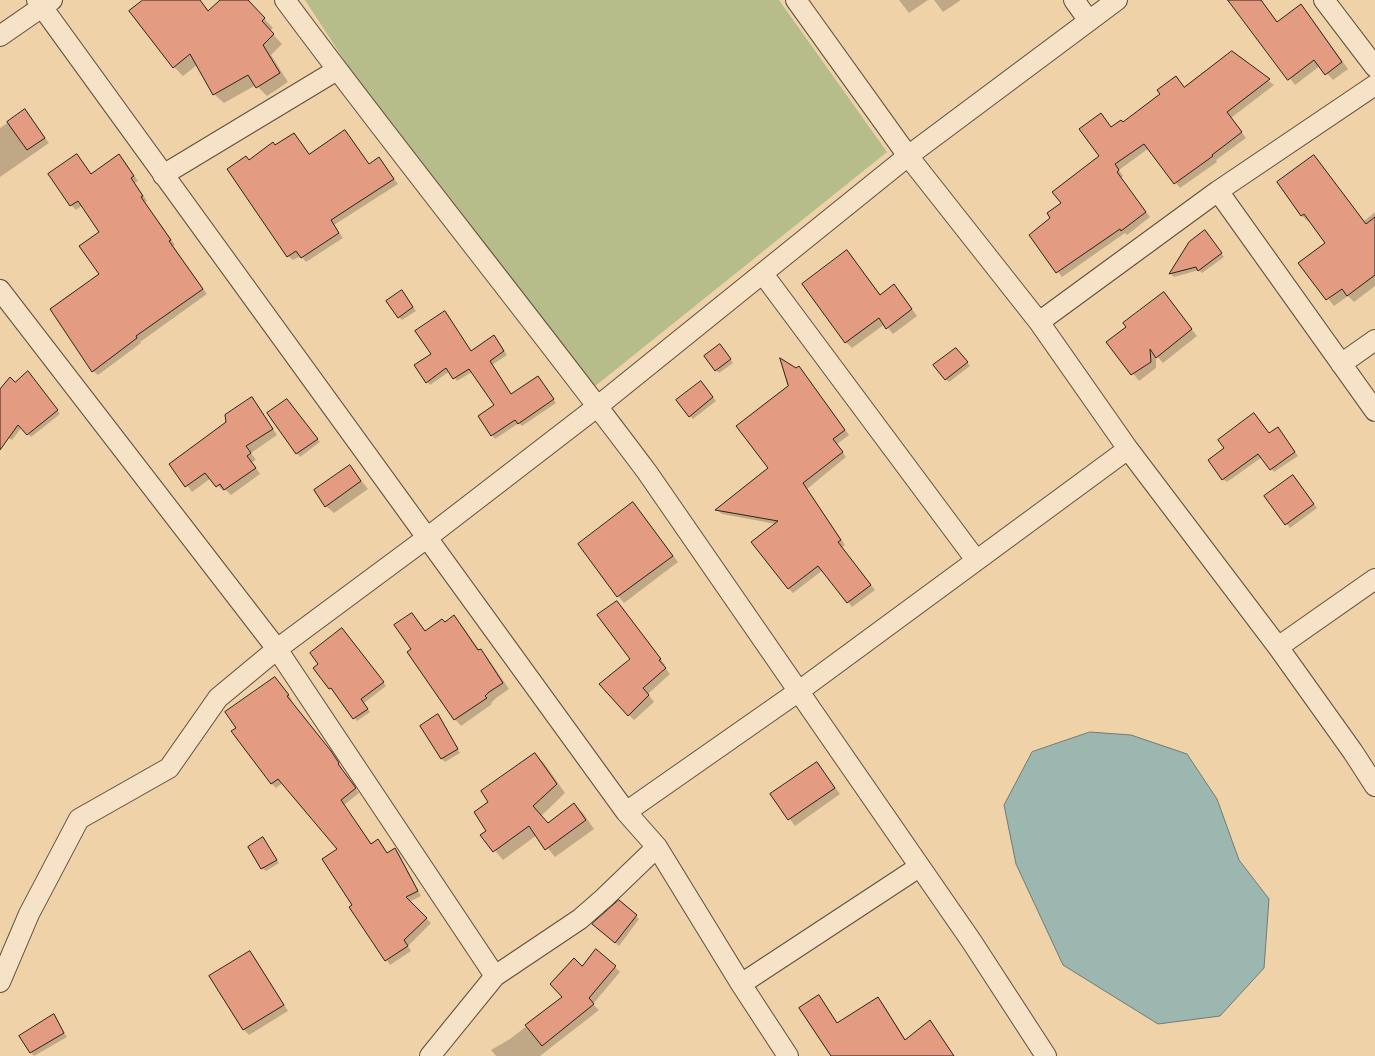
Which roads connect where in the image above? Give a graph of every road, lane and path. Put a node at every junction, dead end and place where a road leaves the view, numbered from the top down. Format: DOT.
graph roads {
  1 [pos="285,0"];
  2 [pos="796,0"];
  3 [pos="1074,0"];
  4 [pos="1117,0"];
  5 [pos="1324,0"];
  6 [pos="44,2"];
  7 [pos="1089,21"];
  8 [pos="0,36"];
  9 [pos="1375,67"];
  10 [pos="337,70"];
  11 [pos="1375,85"];
  12 [pos="908,156"];
  13 [pos="163,175"];
  14 [pos="1218,191"];
  15 [pos="762,274"];
  16 [pos="0,290"];
  17 [pos="1038,322"];
  18 [pos="1375,340"];
  19 [pos="1341,364"];
  20 [pos="598,406"];
  21 [pos="1375,411"];
  22 [pos="1128,449"];
  23 [pos="428,537"];
  24 [pos="976,560"];
  25 [pos="1375,579"];
  26 [pos="1278,647"];
  27 [pos="277,649"];
  28 [pos="799,691"];
  29 [pos="1375,786"];
  30 [pos="626,812"];
  31 [pos="657,847"];
  32 [pos="919,866"];
  33 [pos="495,976"];
  34 [pos="0,982"];
  35 [pos="741,984"];
  36 [pos="430,1056"];
  37 [pos="788,1056"];
  38 [pos="1046,1056"];
  1 -- 10 [label="street"];
  2 -- 12 [label="street"];
  3 -- 7 [label="street"];
  4 -- 7 [label="street"];
  5 -- 9 [label="street"];
  6 -- 8 [label="street"];
  6 -- 13 [label="street"];
  7 -- 12 [label="street"];
  10 -- 13 [label="street"];
  10 -- 20 [label="street"];
  11 -- 14 [label="street"];
  12 -- 15 [label="street"];
  12 -- 17 [label="street"];
  13 -- 23 [label="street"];
  14 -- 17 [label="street"];
  14 -- 19 [label="street"];
  15 -- 20 [label="street"];
  15 -- 24 [label="street"];
  16 -- 27 [label="street"];
  17 -- 22 [label="street"];
  18 -- 19 [label="street"];
  19 -- 21 [label="street"];
  20 -- 23 [label="street"];
  20 -- 28 [label="street"];
  22 -- 24 [label="street"];
  22 -- 26 [label="street"];
  23 -- 27 [label="street"];
  23 -- 30 [label="street"];
  24 -- 28 [label="street"];
  25 -- 26 [label="street"];
  26 -- 29 [label="street"];
  27 -- 33 [label="street"];
  27 -- 34 [label="street"];
  28 -- 30 [label="street"];
  28 -- 32 [label="street"];
  30 -- 31 [label="street"];
  31 -- 33 [label="street"];
  31 -- 35 [label="street"];
  32 -- 35 [label="street"];
  32 -- 38 [label="street"];
  33 -- 36 [label="street"];
  35 -- 37 [label="street"];
}
